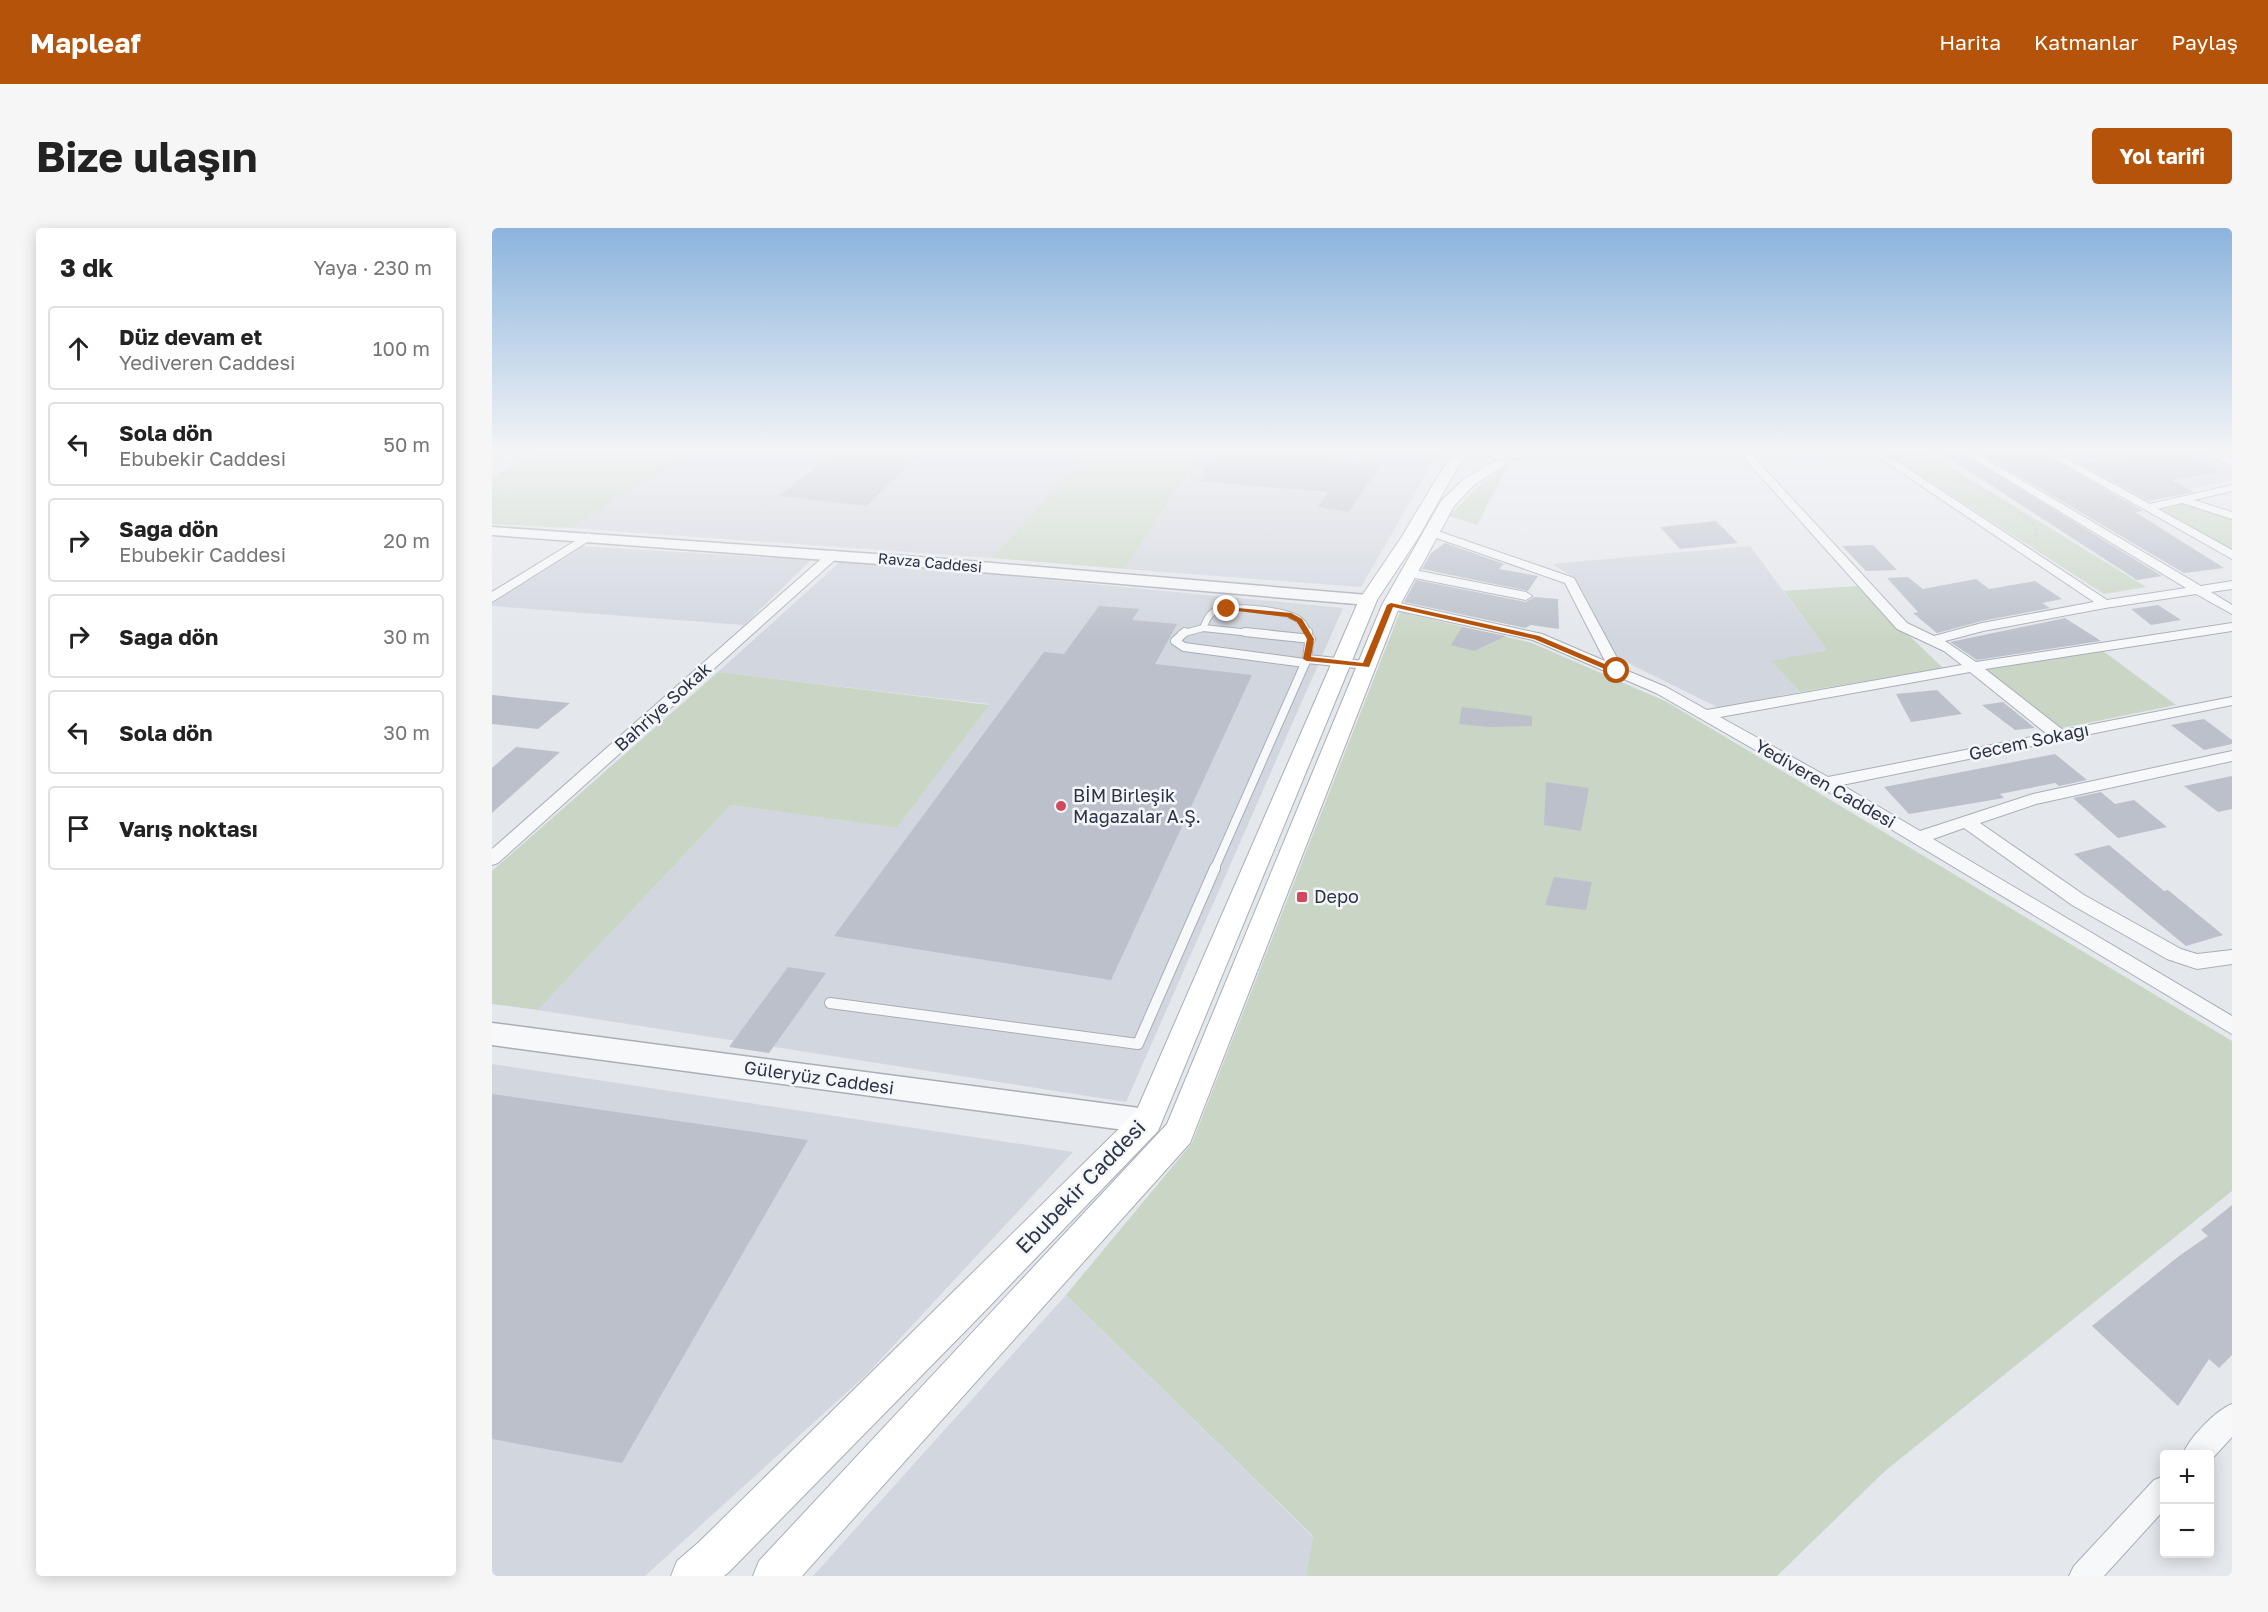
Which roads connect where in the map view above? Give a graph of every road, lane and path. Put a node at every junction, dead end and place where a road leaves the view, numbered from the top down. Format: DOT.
graph roads {
  1 [pos="1428,515"];
  2 [pos="1437,515"];
  3 [pos="1801,515"];
  4 [pos="1971,515"];
  5 [pos="2022,515"];
  6 [pos="2072,515"];
  7 [pos="2161,515"];
  8 [pos="492,531"];
  9 [pos="1423,531"];
  10 [pos="588,537"];
  11 [pos="2037,545"];
  12 [pos="833,555"];
  13 [pos="2232,555"];
  14 [pos="1409,573"];
  15 [pos="2232,585"];
  16 [pos="2198,590"];
  17 [pos="1526,596"];
  18 [pos="492,598"];
  19 [pos="1379,602"];
  20 [pos="2105,604"];
  21 [pos="2232,610"];
  22 [pos="2232,627"];
  23 [pos="1203,628"];
  24 [pos="1311,639"];
  25 [pos="1933,640"];
  26 [pos="1306,661"];
  27 [pos="1354,663"];
  28 [pos="1973,667"];
  29 [pos="1617,671"];
  30 [pos="2232,701"];
  31 [pos="1705,715"];
  32 [pos="2060,736"];
  33 [pos="2232,756"];
  34 [pos="1826,783"];
  35 [pos="1965,821"];
  36 [pos="1918,838"];
  37 [pos="492,859"];
  38 [pos="2232,957"];
  39 [pos="830,1003"];
  40 [pos="2232,1026"];
  41 [pos="492,1034"];
  42 [pos="1147,1121"];
  43 [pos="1179,1133"];
  44 [pos="2232,1418"];
  45 [pos="2202,1450"];
  46 [pos="2160,1494"];
  47 [pos="709,1566"];
  48 [pos="774,1576"];
  49 [pos="2084,1576"];
  1 -- 9 [label="main road, Ebubekir Caddesi"];
  2 -- 9 [label="main road, Ebubekir Caddesi"];
  3 -- 25 [label="street"];
  4 -- 20 [label="street"];
  5 -- 11 [label="path"];
  6 -- 16 [label="street"];
  7 -- 13 [label="street"];
  8 -- 10 [label="street, Ravza Caddesi"];
  9 -- 14 [label="main road, Ebubekir Caddesi"];
  9 -- 19 [label="main road, Ebubekir Caddesi"];
  9 -- 29 [label="street"];
  10 -- 12 [label="street, Ravza Caddesi"];
  10 -- 18 [label="street"];
  12 -- 19 [label="street, Ravza Caddesi"];
  12 -- 37 [label="street, Bahriye Sokak"];
  14 -- 17 [label="street"];
  14 -- 19 [label="main road, Ebubekir Caddesi"];
  15 -- 16 [label="street"];
  16 -- 20 [label="street"];
  16 -- 21 [label="street"];
  19 -- 27 [label="main road, Ebubekir Caddesi"];
  19 -- 29 [label="street, Yediveren Caddesi"];
  20 -- 25 [label="street"];
  22 -- 28 [label="street"];
  23 -- 24 [label="lane"];
  23 -- 24 [label="lane"];
  23 -- 26 [label="lane"];
  24 -- 26 [label="lane"];
  25 -- 28 [label="street"];
  26 -- 27 [label="lane"];
  26 -- 39 [label="lane"];
  27 -- 42 [label="main road, Ebubekir Caddesi"];
  27 -- 43 [label="main road, Ebubekir Caddesi"];
  28 -- 31 [label="street"];
  28 -- 32 [label="street"];
  29 -- 31 [label="street, Yediveren Caddesi"];
  30 -- 32 [label="street, Gecem Sokağı"];
  31 -- 34 [label="street, Yediveren Caddesi"];
  32 -- 34 [label="street, Gecem Sokağı"];
  33 -- 35 [label="street"];
  34 -- 36 [label="street, Yediveren Caddesi"];
  35 -- 36 [label="street"];
  35 -- 38 [label="street"];
  36 -- 40 [label="street, Yediveren Caddesi"];
  41 -- 42 [label="street, Güleryüz Caddesi"];
  42 -- 43 [label="main road"];
  42 -- 47 [label="main road, Ebubekir Caddesi"];
  43 -- 48 [label="main road, Ebubekir Caddesi"];
  44 -- 45 [label="street"];
  46 -- 49 [label="street"];
}
